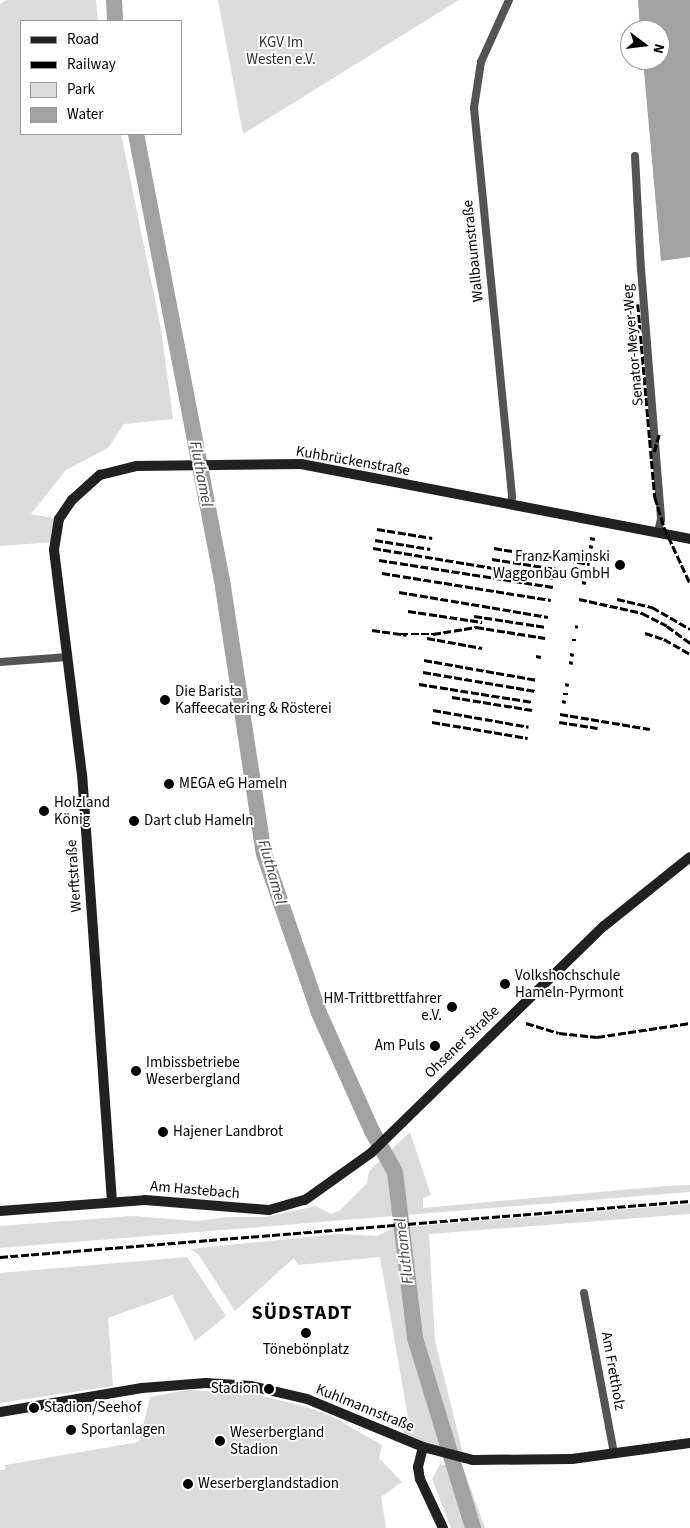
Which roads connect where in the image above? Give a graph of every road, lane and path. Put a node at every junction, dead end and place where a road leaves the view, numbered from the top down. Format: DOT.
graph roads {
  1 [pos="509,0"];
  2 [pos="635,156"];
  3 [pos="510,505"];
  4 [pos="658,532"];
  5 [pos="690,539"];
  6 [pos="54,550"];
  7 [pos="68,657"];
  8 [pos="0,662"];
  9 [pos="690,857"];
  10 [pos="371,1152"];
  11 [pos="112,1202"];
  12 [pos="0,1211"];
  13 [pos="584,1293"];
  14 [pos="0,1412"];
  15 [pos="690,1443"];
  16 [pos="423,1447"];
  17 [pos="614,1454"];
  18 [pos="443,1528"];
  1 -- 3 [label="street, Wallbaumstraße"];
  2 -- 4 [label="street, Senator-Meyer-Weg"];
  3 -- 4 [label="main road, Kuhbrückenstraße"];
  3 -- 6 [label="main road, Kuhbrückenstraße"];
  4 -- 5 [label="main road, Kuhbrückenstraße"];
  6 -- 7 [label="main road, Werftstraße"];
  7 -- 8 [label="street"];
  7 -- 11 [label="main road, Werftstraße"];
  9 -- 10 [label="main road, Ohsener Straße"];
  10 -- 11 [label="main road, Am Hastebach"];
  11 -- 12 [label="main road, Am Hastebach"];
  13 -- 17 [label="street, Am Frettholz"];
  14 -- 16 [label="main road, Kuhlmannstraße"];
  15 -- 17 [label="main road, Kuhlmannstraße"];
  16 -- 17 [label="main road, Kuhlmannstraße"];
  16 -- 18 [label="main road"];
}
